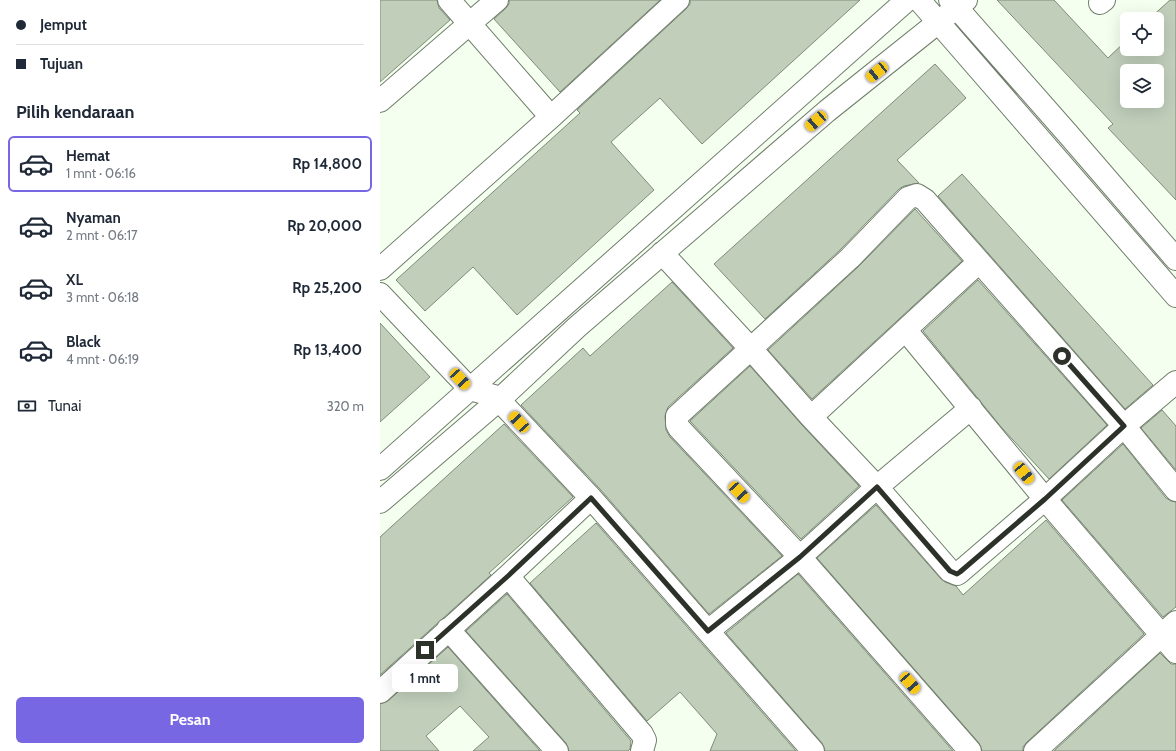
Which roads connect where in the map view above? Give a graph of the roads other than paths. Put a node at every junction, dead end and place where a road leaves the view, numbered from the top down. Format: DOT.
graph roads {
  1 [pos="449,0"];
  2 [pos="497,0"];
  3 [pos="678,0"];
  4 [pos="907,0"];
  5 [pos="919,0"];
  6 [pos="958,3"];
  7 [pos="938,23"];
  8 [pos="470,24"];
  9 [pos="380,101"];
  10 [pos="551,117"];
  11 [pos="662,253"];
  12 [pos="1176,259"];
  13 [pos="979,262"];
  14 [pos="380,269"];
  15 [pos="380,294"];
  16 [pos="1176,296"];
  17 [pos="904,331"];
  18 [pos="751,349"];
  19 [pos="1176,382"];
  20 [pos="470,389"];
  21 [pos="499,400"];
  22 [pos="971,408"];
  23 [pos="811,417"];
  24 [pos="1124,426"];
  25 [pos="380,468"];
  26 [pos="877,487"];
  27 [pos="1176,490"];
  28 [pos="591,498"];
  29 [pos="1045,499"];
  30 [pos="380,502"];
  31 [pos="800,557"];
  32 [pos="508,576"];
  33 [pos="448,629"];
  34 [pos="1168,629"];
  35 [pos="708,631"];
  36 [pos="1176,652"];
  37 [pos="380,692"];
  38 [pos="557,751"];
  39 [pos="642,751"];
  40 [pos="813,751"];
  41 [pos="970,751"];
  42 [pos="1035,751"];
  1 -- 8 [label="street"];
  2 -- 8 [label="street"];
  3 -- 10 [label="street"];
  4 -- 20 [label="street"];
  5 -- 7 [label="street"];
  6 -- 7 [label="street"];
  6 -- 12 [label="street"];
  7 -- 11 [label="street"];
  7 -- 16 [label="street"];
  8 -- 9 [label="street"];
  8 -- 10 [label="street"];
  10 -- 14 [label="street"];
  11 -- 18 [label="street"];
  11 -- 21 [label="street"];
  13 -- 17 [label="street"];
  13 -- 18 [label="street"];
  13 -- 24 [label="street"];
  15 -- 20 [label="street"];
  17 -- 22 [label="street"];
  17 -- 23 [label="street"];
  18 -- 23 [label="street"];
  18 -- 31 [label="street"];
  19 -- 24 [label="street"];
  20 -- 21 [label="street"];
  20 -- 25 [label="street"];
  21 -- 28 [label="street"];
  21 -- 30 [label="street"];
  22 -- 26 [label="street"];
  22 -- 29 [label="street"];
  23 -- 26 [label="street"];
  24 -- 27 [label="street"];
  24 -- 29 [label="street"];
  26 -- 29 [label="street"];
  26 -- 31 [label="street"];
  28 -- 32 [label="street"];
  28 -- 35 [label="street"];
  29 -- 34 [label="street"];
  31 -- 35 [label="street"];
  31 -- 41 [label="street"];
  32 -- 33 [label="street"];
  32 -- 39 [label="street"];
  33 -- 37 [label="street"];
  33 -- 38 [label="street"];
  34 -- 36 [label="street"];
  34 -- 42 [label="street"];
  35 -- 40 [label="street"];
}
